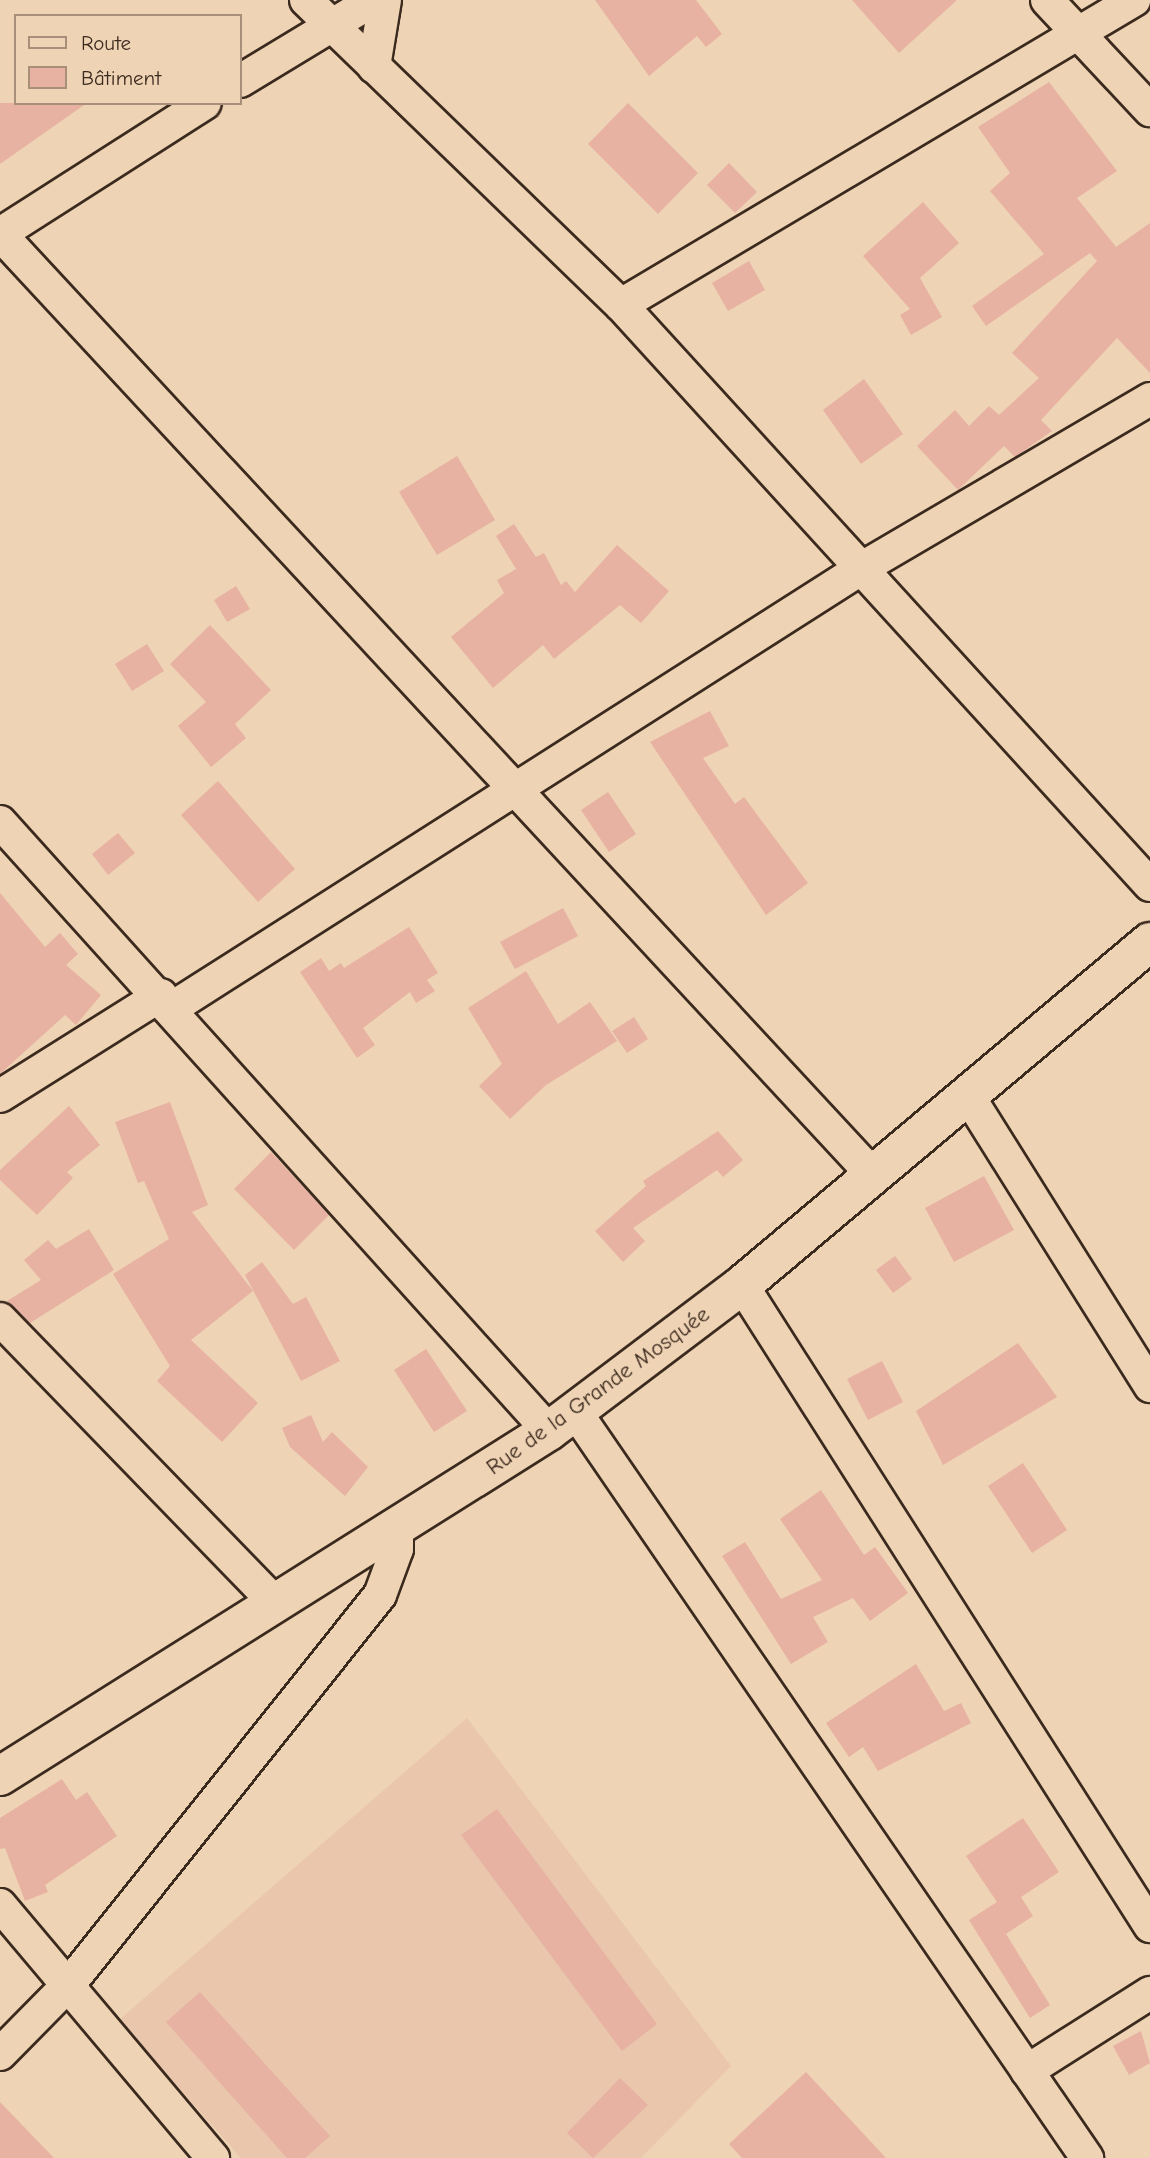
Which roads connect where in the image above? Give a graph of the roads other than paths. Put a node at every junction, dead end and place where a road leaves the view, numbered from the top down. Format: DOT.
graph roads {
  1 [pos="306,0"];
  2 [pos="374,0"];
  3 [pos="385,0"];
  4 [pos="1047,0"];
  5 [pos="1133,0"];
  6 [pos="329,24"];
  7 [pos="1077,33"];
  8 [pos="374,67"];
  9 [pos="242,80"];
  10 [pos="202,105"];
  11 [pos="1150,110"];
  12 [pos="0,234"];
  13 [pos="621,305"];
  14 [pos="1150,399"];
  15 [pos="862,568"];
  16 [pos="511,791"];
  17 [pos="0,822"];
  18 [pos="1150,886"];
  19 [pos="1150,942"];
  20 [pos="167,1002"];
  21 [pos="967,1094"];
  22 [pos="0,1096"];
  23 [pos="873,1175"];
  24 [pos="742,1285"];
  25 [pos="0,1320"];
  26 [pos="1147,1375"];
  27 [pos="562,1421"];
  28 [pos="397,1531"];
  29 [pos="274,1602"];
  30 [pos="0,1776"];
  31 [pos="0,1905"];
  32 [pos="1150,1926"];
  33 [pos="71,1982"];
  34 [pos="1150,1993"];
  35 [pos="0,2054"];
  36 [pos="1027,2071"];
  37 [pos="213,2158"];
  38 [pos="1087,2158"];
  1 -- 6 [label="street"];
  2 -- 6 [label="street"];
  3 -- 8 [label="street"];
  4 -- 7 [label="street"];
  5 -- 7 [label="street"];
  6 -- 8 [label="street"];
  6 -- 9 [label="street"];
  7 -- 11 [label="street"];
  7 -- 13 [label="street"];
  8 -- 13 [label="street"];
  10 -- 12 [label="street"];
  12 -- 16 [label="street"];
  13 -- 15 [label="street"];
  14 -- 15 [label="street"];
  15 -- 16 [label="street"];
  15 -- 18 [label="street"];
  16 -- 20 [label="street"];
  16 -- 23 [label="street"];
  17 -- 20 [label="street"];
  19 -- 21 [label="street, Rue de la Grande Mosquée"];
  20 -- 22 [label="street"];
  20 -- 27 [label="street"];
  21 -- 23 [label="street, Rue de la Grande Mosquée"];
  21 -- 26 [label="street"];
  23 -- 24 [label="street, Rue de la Grande Mosquée"];
  24 -- 27 [label="street, Rue de la Grande Mosquée"];
  24 -- 32 [label="street"];
  25 -- 29 [label="street"];
  27 -- 28 [label="street, Rue de la Grande Mosquée"];
  27 -- 36 [label="street"];
  28 -- 29 [label="street, Rue de la Grande Mosquée"];
  28 -- 33 [label="street"];
  29 -- 30 [label="street, Rue de la Grande Mosquée"];
  31 -- 33 [label="street"];
  33 -- 35 [label="street"];
  33 -- 37 [label="street"];
  34 -- 36 [label="street"];
  36 -- 38 [label="street"];
}
